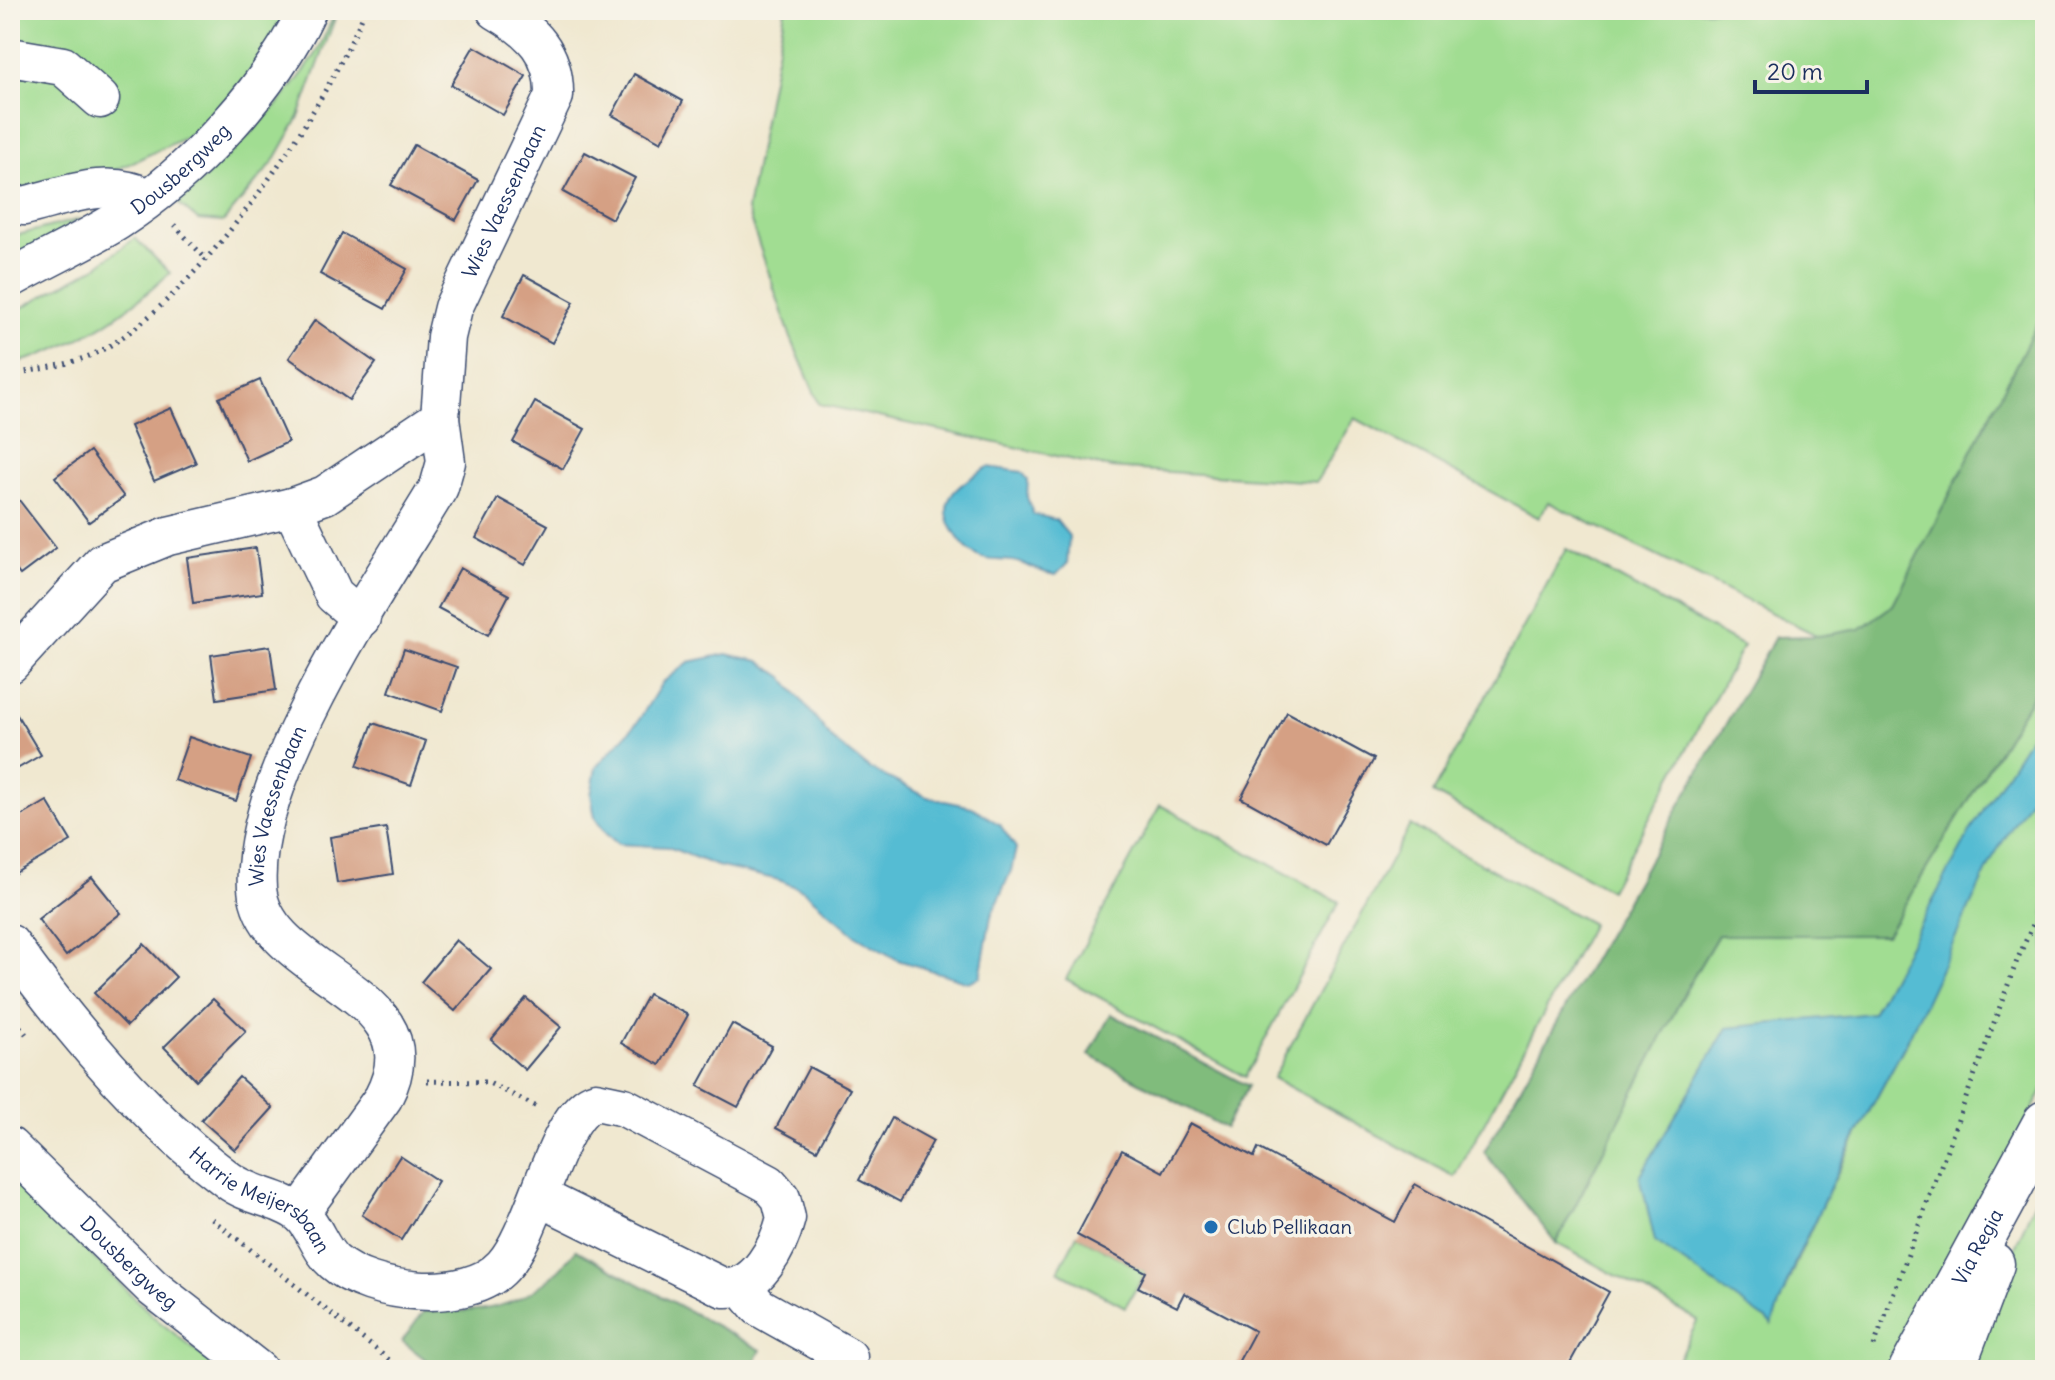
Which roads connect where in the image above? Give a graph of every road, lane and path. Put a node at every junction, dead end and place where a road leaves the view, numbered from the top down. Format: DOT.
graph roads {
  1 [pos="307,10"];
  2 [pos="365,10"];
  3 [pos="496,10"];
  4 [pos="10,57"];
  5 [pos="100,99"];
  6 [pos="148,198"];
  7 [pos="24,206"];
  8 [pos="10,279"];
  9 [pos="10,374"];
  10 [pos="440,418"];
  11 [pos="292,507"];
  12 [pos="361,618"];
  13 [pos="10,664"];
  14 [pos="2045,898"];
  15 [pos="10,944"];
  16 [pos="390,1081"];
  17 [pos="521,1098"];
  18 [pos="2045,1124"];
  19 [pos="10,1147"];
  20 [pos="540,1197"];
  21 [pos="300,1213"];
  22 [pos="741,1286"];
  23 [pos="1872,1353"];
  24 [pos="258,1370"];
  25 [pos="841,1370"];
  26 [pos="1911,1370"];
  27 [pos="1952,1370"];
  1 -- 6 [label="street, Dousbergweg"];
  2 -- 9 [label="path"];
  3 -- 10 [label="street, Wies Vaessenbaan"];
  4 -- 5 [label="street"];
  6 -- 7 [label="street"];
  6 -- 8 [label="street, Dousbergweg"];
  10 -- 11 [label="street"];
  10 -- 12 [label="street, Wies Vaessenbaan"];
  11 -- 12 [label="street"];
  11 -- 13 [label="street"];
  12 -- 16 [label="street, Wies Vaessenbaan"];
  14 -- 23 [label="path"];
  15 -- 21 [label="street, Harrie Meijersbaan"];
  16 -- 17 [label="path"];
  16 -- 21 [label="street"];
  18 -- 26 [label="main road, Via Regia"];
  18 -- 27 [label="main road, Via Regia"];
  19 -- 24 [label="street, Dousbergweg"];
  20 -- 21 [label="street, Harrie Meijersbaan"];
  20 -- 22 [label="street"];
  20 -- 22 [label="street, Harrie Meijersbaan"];
  22 -- 25 [label="street"];
}
